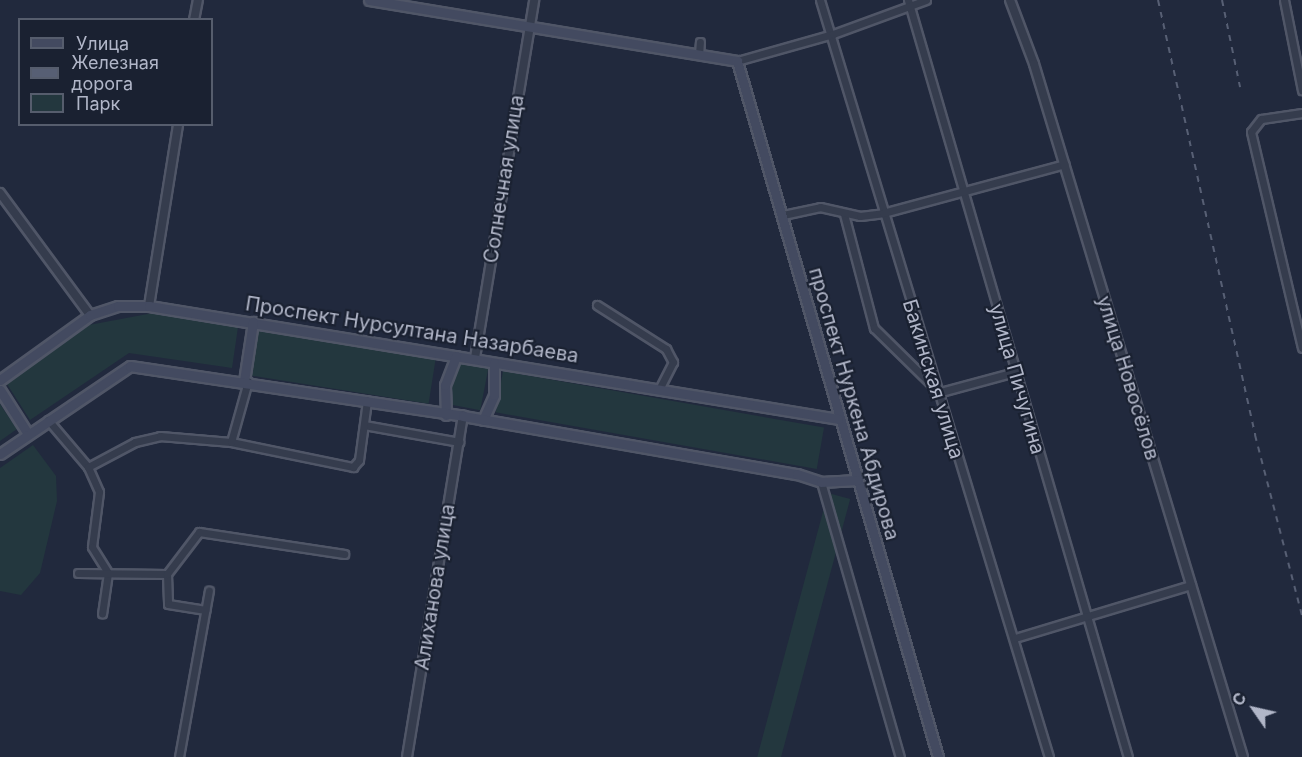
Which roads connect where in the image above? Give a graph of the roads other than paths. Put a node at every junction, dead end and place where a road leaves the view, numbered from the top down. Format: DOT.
graph roads {
  1 [pos="198,0"];
  2 [pos="369,0"];
  3 [pos="534,0"];
  4 [pos="820,0"];
  5 [pos="926,0"];
  6 [pos="1010,0"];
  7 [pos="1284,0"];
  8 [pos="909,2"];
  9 [pos="194,18"];
  10 [pos="530,26"];
  11 [pos="833,34"];
  12 [pos="700,42"];
  13 [pos="699,55"];
  14 [pos="737,62"];
  15 [pos="1302,90"];
  16 [pos="1302,113"];
  17 [pos="178,126"];
  18 [pos="1064,164"];
  19 [pos="961,190"];
  20 [pos="0,193"];
  21 [pos="883,213"];
  22 [pos="844,214"];
  23 [pos="783,215"];
  24 [pos="597,305"];
  25 [pos="149,306"];
  26 [pos="90,315"];
  27 [pos="254,322"];
  28 [pos="1302,348"];
  29 [pos="456,356"];
  30 [pos="475,358"];
  31 [pos="494,363"];
  32 [pos="1014,372"];
  33 [pos="0,380"];
  34 [pos="246,381"];
  35 [pos="660,388"];
  36 [pos="0,390"];
  37 [pos="936,391"];
  38 [pos="367,402"];
  39 [pos="446,414"];
  40 [pos="463,416"];
  41 [pos="838,419"];
  42 [pos="48,420"];
  43 [pos="483,420"];
  44 [pos="364,425"];
  45 [pos="28,434"];
  46 [pos="231,442"];
  47 [pos="459,442"];
  48 [pos="0,454"];
  49 [pos="88,467"];
  50 [pos="857,480"];
  51 [pos="821,482"];
  52 [pos="344,554"];
  53 [pos="78,573"];
  54 [pos="108,573"];
  55 [pos="167,574"];
  56 [pos="1191,585"];
  57 [pos="209,591"];
  58 [pos="206,609"];
  59 [pos="102,614"];
  60 [pos="1088,619"];
  61 [pos="1015,638"];
  62 [pos="178,757"];
  63 [pos="407,757"];
  64 [pos="900,757"];
  65 [pos="938,757"];
  66 [pos="1049,757"];
  67 [pos="1128,757"];
  68 [pos="1242,757"];
  1 -- 9 [label="street"];
  2 -- 10 [label="main road"];
  3 -- 10 [label="street, Солнечная улица"];
  4 -- 11 [label="street, Бакинская улица"];
  5 -- 8 [label="street"];
  6 -- 18 [label="street, улица Новосёлов"];
  7 -- 15 [label="street"];
  8 -- 11 [label="street"];
  8 -- 19 [label="street, улица Пичугина"];
  10 -- 13 [label="main road"];
  10 -- 30 [label="street, Солнечная улица"];
  11 -- 14 [label="street"];
  11 -- 21 [label="street, Бакинская улица"];
  12 -- 13 [label="street"];
  13 -- 14 [label="main road"];
  14 -- 23 [label="main road, проспект Нуркена Абдирова"];
  16 -- 28 [label="street"];
  17 -- 25 [label="street"];
  18 -- 19 [label="street"];
  18 -- 56 [label="street, улица Новосёлов"];
  19 -- 21 [label="street"];
  19 -- 32 [label="street, улица Пичугина"];
  20 -- 26 [label="street"];
  21 -- 22 [label="street"];
  21 -- 37 [label="street, Бакинская улица"];
  22 -- 23 [label="street"];
  22 -- 37 [label="street"];
  23 -- 41 [label="main road, проспект Нуркена Абдирова"];
  24 -- 35 [label="street"];
  25 -- 26 [label="main road, Проспект Нурсултана Назарбаева"];
  25 -- 27 [label="main road, Проспект Нурсултана Назарбаева"];
  26 -- 33 [label="main road, Проспект Нурсултана Назарбаева"];
  27 -- 29 [label="main road, Проспект Нурсултана Назарбаева"];
  27 -- 34 [label="main road"];
  29 -- 30 [label="main road, Проспект Нурсултана Назарбаева"];
  29 -- 39 [label="main road"];
  30 -- 31 [label="main road, Проспект Нурсултана Назарбаева"];
  31 -- 35 [label="main road, Проспект Нурсултана Назарбаева"];
  31 -- 43 [label="main road"];
  32 -- 37 [label="street"];
  32 -- 60 [label="street, улица Пичугина"];
  34 -- 38 [label="main road"];
  34 -- 42 [label="main road"];
  34 -- 46 [label="street"];
  35 -- 41 [label="main road, Проспект Нурсултана Назарбаева"];
  36 -- 45 [label="main road"];
  37 -- 61 [label="street, Бакинская улица"];
  38 -- 39 [label="main road"];
  38 -- 44 [label="street"];
  39 -- 40 [label="main road"];
  40 -- 43 [label="main road"];
  40 -- 47 [label="street, Алиханова улица"];
  41 -- 50 [label="main road, проспект Нуркена Абдирова"];
  42 -- 45 [label="main road"];
  42 -- 49 [label="street"];
  43 -- 51 [label="main road"];
  44 -- 46 [label="street"];
  44 -- 47 [label="street"];
  45 -- 48 [label="main road"];
  46 -- 49 [label="street"];
  47 -- 63 [label="street, Алиханова улица"];
  49 -- 54 [label="street"];
  50 -- 51 [label="main road"];
  50 -- 65 [label="main road, проспект Нуркена Абдирова"];
  51 -- 64 [label="street"];
  52 -- 55 [label="street"];
  53 -- 54 [label="street"];
  54 -- 55 [label="street"];
  54 -- 59 [label="street"];
  55 -- 58 [label="street"];
  56 -- 60 [label="street"];
  56 -- 68 [label="street, улица Новосёлов"];
  57 -- 58 [label="street"];
  58 -- 62 [label="street"];
  60 -- 61 [label="street"];
  60 -- 67 [label="street, улица Пичугина"];
  61 -- 66 [label="street, Бакинская улица"];
}
